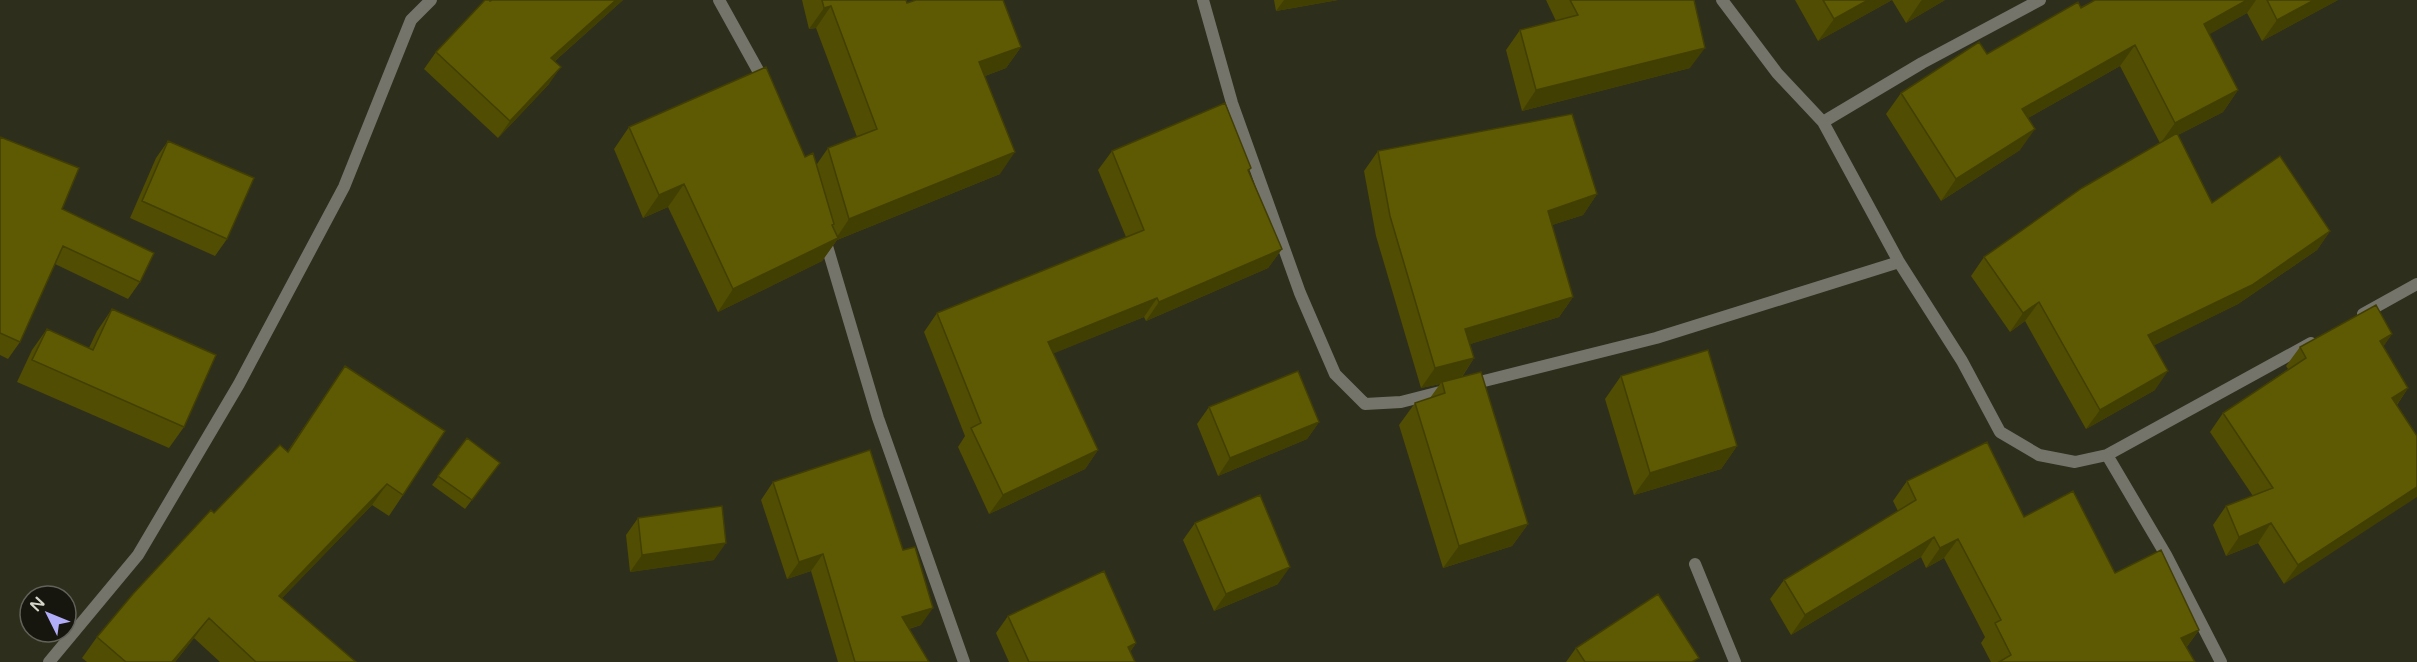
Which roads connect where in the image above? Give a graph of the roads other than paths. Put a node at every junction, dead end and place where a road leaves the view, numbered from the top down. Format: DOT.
graph roads {
  1 [pos="430,0"];
  2 [pos="719,0"];
  3 [pos="1203,0"];
  4 [pos="1722,0"];
  5 [pos="2040,0"];
  6 [pos="768,90"];
  7 [pos="1823,122"];
  8 [pos="819,219"];
  9 [pos="1899,262"];
  10 [pos="2417,284"];
  11 [pos="2354,319"];
  12 [pos="2322,337"];
  13 [pos="2107,455"];
  14 [pos="1695,564"];
  15 [pos="49,662"];
  16 [pos="964,662"];
  17 [pos="1736,662"];
  18 [pos="2221,662"];
  1 -- 15 [label="street"];
  2 -- 6 [label="street"];
  3 -- 9 [label="street"];
  4 -- 7 [label="street"];
  5 -- 7 [label="street"];
  7 -- 9 [label="street"];
  8 -- 16 [label="street"];
  9 -- 13 [label="street"];
  10 -- 11 [label="street"];
  12 -- 13 [label="street"];
  13 -- 18 [label="street"];
  14 -- 17 [label="street"];
}
